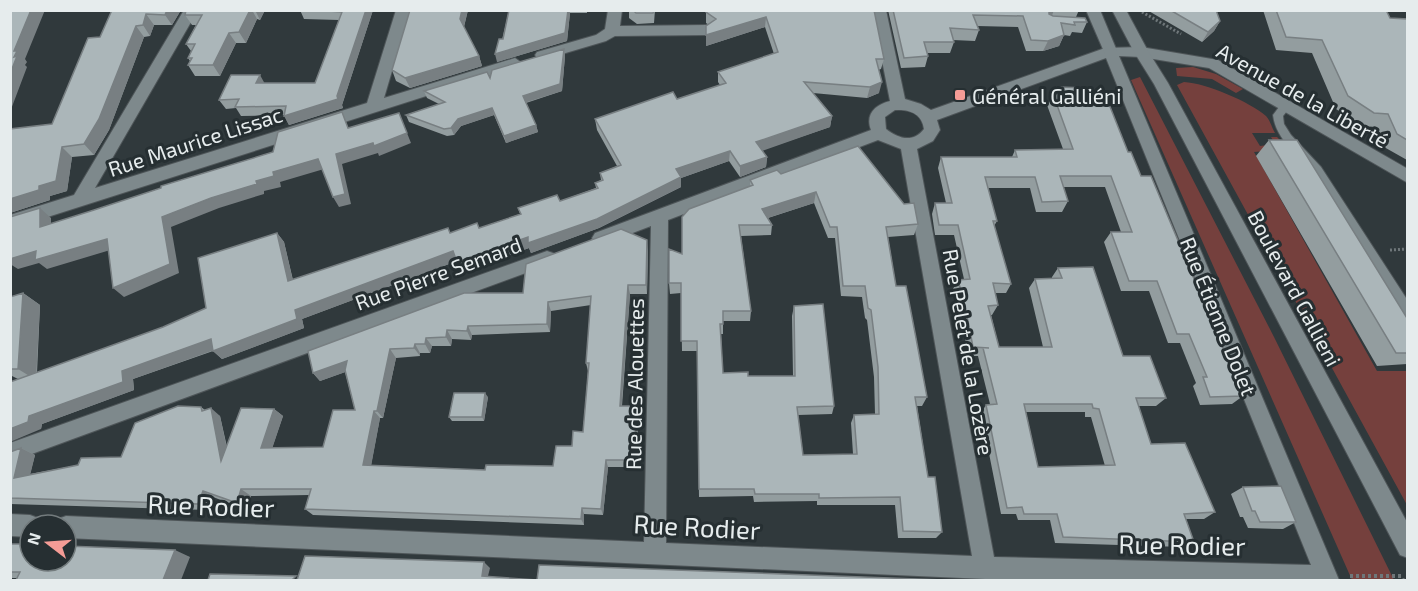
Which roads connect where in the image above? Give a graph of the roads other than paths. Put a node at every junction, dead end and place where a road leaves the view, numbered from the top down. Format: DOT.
graph roads {
  1 [pos="191,10"];
  2 [pos="403,10"];
  3 [pos="615,10"];
  4 [pos="879,10"];
  5 [pos="1119,10"];
  6 [pos="1094,19"];
  7 [pos="707,30"];
  8 [pos="612,31"];
  9 [pos="1110,51"];
  10 [pos="1141,52"];
  11 [pos="898,104"];
  12 [pos="374,105"];
  13 [pos="1286,106"];
  14 [pos="929,117"];
  15 [pos="880,133"];
  16 [pos="908,145"];
  17 [pos="1407,177"];
  18 [pos="80,200"];
  19 [pos="660,216"];
  20 [pos="10,222"];
  21 [pos="582,245"];
  22 [pos="559,253"];
  23 [pos="1407,312"];
  24 [pos="10,453"];
  25 [pos="78,528"];
  26 [pos="1407,547"];
  27 [pos="655,553"];
  28 [pos="985,568"];
  29 [pos="1327,578"];
  1 -- 18 [label="street"];
  2 -- 12 [label="street"];
  3 -- 8 [label="street"];
  4 -- 11 [label="street"];
  5 -- 10 [label="street, Boulevard Gallieni"];
  6 -- 9 [label="street, Rue Étienne Dolet"];
  7 -- 8 [label="street"];
  8 -- 12 [label="street, Rue Maurice Lissac"];
  9 -- 10 [label="street, Avenue de la Liberté"];
  9 -- 14 [label="street"];
  9 -- 29 [label="street, Rue Étienne Dolet"];
  10 -- 13 [label="street, Avenue de la Liberté"];
  10 -- 26 [label="street, Boulevard Gallieni"];
  11 -- 14 [label="street"];
  11 -- 15 [label="street"];
  12 -- 18 [label="street, Rue Maurice Lissac"];
  13 -- 17 [label="street, Avenue de la Liberté"];
  13 -- 23 [label="lane"];
  14 -- 16 [label="street"];
  15 -- 16 [label="street"];
  15 -- 19 [label="street"];
  16 -- 28 [label="street, Rue Pelet de la Lozère"];
  18 -- 20 [label="street, Rue Maurice Lissac"];
  19 -- 21 [label="street"];
  19 -- 27 [label="street, Rue des Alouettes"];
  22 -- 24 [label="street, Rue Pierre Semard"];
  25 -- 27 [label="street, Rue Rodier"];
  27 -- 28 [label="street, Rue Rodier"];
  28 -- 29 [label="street, Rue Rodier"];
}
